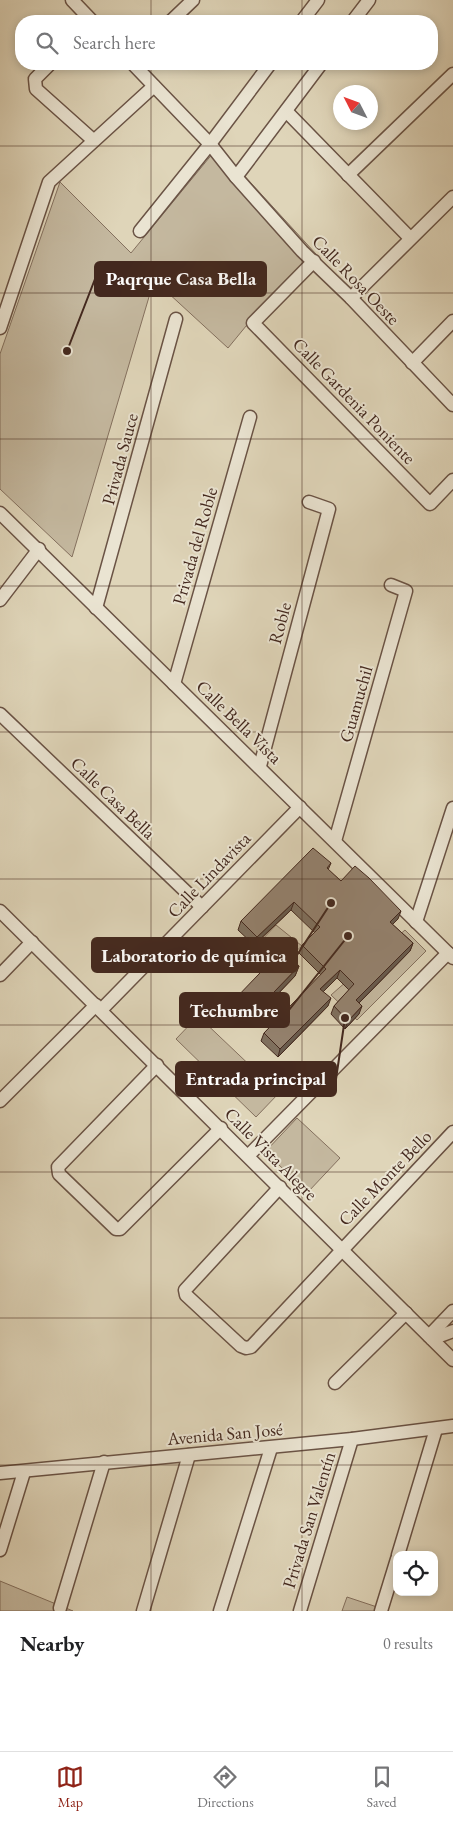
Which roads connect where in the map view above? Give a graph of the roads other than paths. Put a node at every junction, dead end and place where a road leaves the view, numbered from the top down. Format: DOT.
graph roads {
  1 [pos="72,0"];
  2 [pos="193,0"];
  3 [pos="318,0"];
  4 [pos="369,0"];
  5 [pos="86,15"];
  6 [pos="177,15"];
  7 [pos="307,15"];
  8 [pos="358,15"];
  9 [pos="44,70"];
  10 [pos="139,70"];
  11 [pos="266,70"];
  12 [pos="317,70"];
  13 [pos="453,74"];
  14 [pos="154,86"];
  15 [pos="286,111"];
  16 [pos="93,140"];
  17 [pos="210,144"];
  18 [pos="348,175"];
  19 [pos="236,178"];
  20 [pos="453,197"];
  21 [pos="140,231"];
  22 [pos="410,238"];
  23 [pos="314,261"];
  24 [pos="351,298"];
  25 [pos="176,319"];
  26 [pos="453,321"];
  27 [pos="0,328"];
  28 [pos="412,363"];
  29 [pos="453,406"];
  30 [pos="250,417"];
  31 [pos="453,480"];
  32 [pos="309,502"];
  33 [pos="0,513"];
  34 [pos="39,549"];
  35 [pos="391,585"];
  36 [pos="0,600"];
  37 [pos="96,608"];
  38 [pos="174,684"];
  39 [pos="0,714"];
  40 [pos="260,766"];
  41 [pos="300,807"];
  42 [pos="453,808"];
  43 [pos="335,841"];
  44 [pos="202,907"];
  45 [pos="0,911"];
  46 [pos="416,922"];
  47 [pos="32,942"];
  48 [pos="451,956"];
  49 [pos="0,975"];
  50 [pos="98,1008"];
  51 [pos="157,1066"];
  52 [pos="0,1101"];
  53 [pos="221,1128"];
  54 [pos="453,1132"];
  55 [pos="248,1156"];
  56 [pos="280,1187"];
  57 [pos="342,1248"];
  58 [pos="453,1312"];
  59 [pos="406,1313"];
  60 [pos="453,1331"];
  61 [pos="431,1338"];
  62 [pos="453,1360"];
  63 [pos="335,1384"];
  64 [pos="453,1426"];
  65 [pos="436,1429"];
  66 [pos="352,1439"];
  67 [pos="271,1448"];
  68 [pos="189,1454"];
  69 [pos="104,1462"];
  70 [pos="24,1472"];
  71 [pos="0,1473"];
  72 [pos="0,1550"];
  73 [pos="399,1551"];
  74 [pos="393,1572"];
  75 [pos="60,1608"];
  76 [pos="143,1611"];
  77 [pos="220,1611"];
  78 [pos="300,1611"];
  79 [pos="381,1611"];
  1 -- 5 [label="street"];
  2 -- 6 [label="street"];
  3 -- 7 [label="street"];
  4 -- 8 [label="street"];
  9 -- 16 [label="street"];
  10 -- 14 [label="street"];
  11 -- 17 [label="street"];
  12 -- 15 [label="street"];
  13 -- 18 [label="street"];
  14 -- 16 [label="street"];
  14 -- 17 [label="street"];
  15 -- 18 [label="street"];
  15 -- 19 [label="street"];
  16 -- 27 [label="street"];
  17 -- 19 [label="street, Calle Rosa Oeste"];
  17 -- 21 [label="street"];
  18 -- 22 [label="street"];
  19 -- 23 [label="street, Calle Rosa Oeste"];
  20 -- 22 [label="street"];
  22 -- 24 [label="street"];
  23 -- 24 [label="street, Calle Rosa Oeste"];
  23 -- 31 [label="street, Calle Gardenia Poniente"];
  24 -- 28 [label="street, Calle Rosa Oeste"];
  25 -- 37 [label="street, Privada Sauce"];
  26 -- 28 [label="street"];
  28 -- 29 [label="street, Calle Rosa Oeste"];
  30 -- 38 [label="street, Privada del Roble"];
  32 -- 40 [label="street, Roble"];
  33 -- 34 [label="street, Calle Bella Vista"];
  34 -- 36 [label="street"];
  34 -- 37 [label="street, Calle Bella Vista"];
  35 -- 43 [label="street, Guamuchil"];
  37 -- 38 [label="street, Calle Bella Vista"];
  38 -- 40 [label="street, Calle Bella Vista"];
  39 -- 44 [label="street, Calle Casa Bella"];
  40 -- 41 [label="street, Calle Bella Vista"];
  41 -- 43 [label="street, Calle Bella Vista"];
  41 -- 44 [label="street, Calle Lindavista"];
  42 -- 46 [label="street"];
  43 -- 46 [label="street, Calle Bella Vista"];
  44 -- 50 [label="street, Calle Lindavista"];
  45 -- 47 [label="street, Calle Vista Alegre"];
  46 -- 48 [label="street, Calle Bella Vista"];
  47 -- 49 [label="street"];
  47 -- 50 [label="street, Calle Vista Alegre"];
  48 -- 55 [label="street"];
  50 -- 51 [label="street, Calle Vista Alegre"];
  50 -- 52 [label="street, Calle Lindavista"];
  51 -- 53 [label="street, Calle Vista Alegre"];
  51 -- 53 [label="street"];
  53 -- 55 [label="street, Calle Vista Alegre"];
  54 -- 57 [label="street, Calle Monte Bello"];
  55 -- 56 [label="street, Calle Vista Alegre"];
  56 -- 57 [label="street, Calle Vista Alegre"];
  56 -- 57 [label="street, Calle Monte Bello"];
  57 -- 59 [label="street, Calle Vista Alegre"];
  58 -- 61 [label="street"];
  59 -- 61 [label="street, Calle Vista Alegre"];
  59 -- 63 [label="street"];
  60 -- 61 [label="street"];
  61 -- 62 [label="street, Calle Vista Alegre"];
  64 -- 65 [label="street, Avenida San José"];
  65 -- 66 [label="street, Avenida San José"];
  65 -- 73 [label="street"];
  66 -- 67 [label="street, Avenida San José"];
  66 -- 78 [label="street, Privada San Valentín"];
  67 -- 68 [label="street, Avenida San José"];
  67 -- 77 [label="street"];
  68 -- 69 [label="street, Avenida San José"];
  68 -- 76 [label="street"];
  69 -- 70 [label="street, Avenida San José"];
  69 -- 75 [label="street"];
  70 -- 71 [label="street, Avenida San José"];
  70 -- 72 [label="street"];
  74 -- 79 [label="street"];
}
